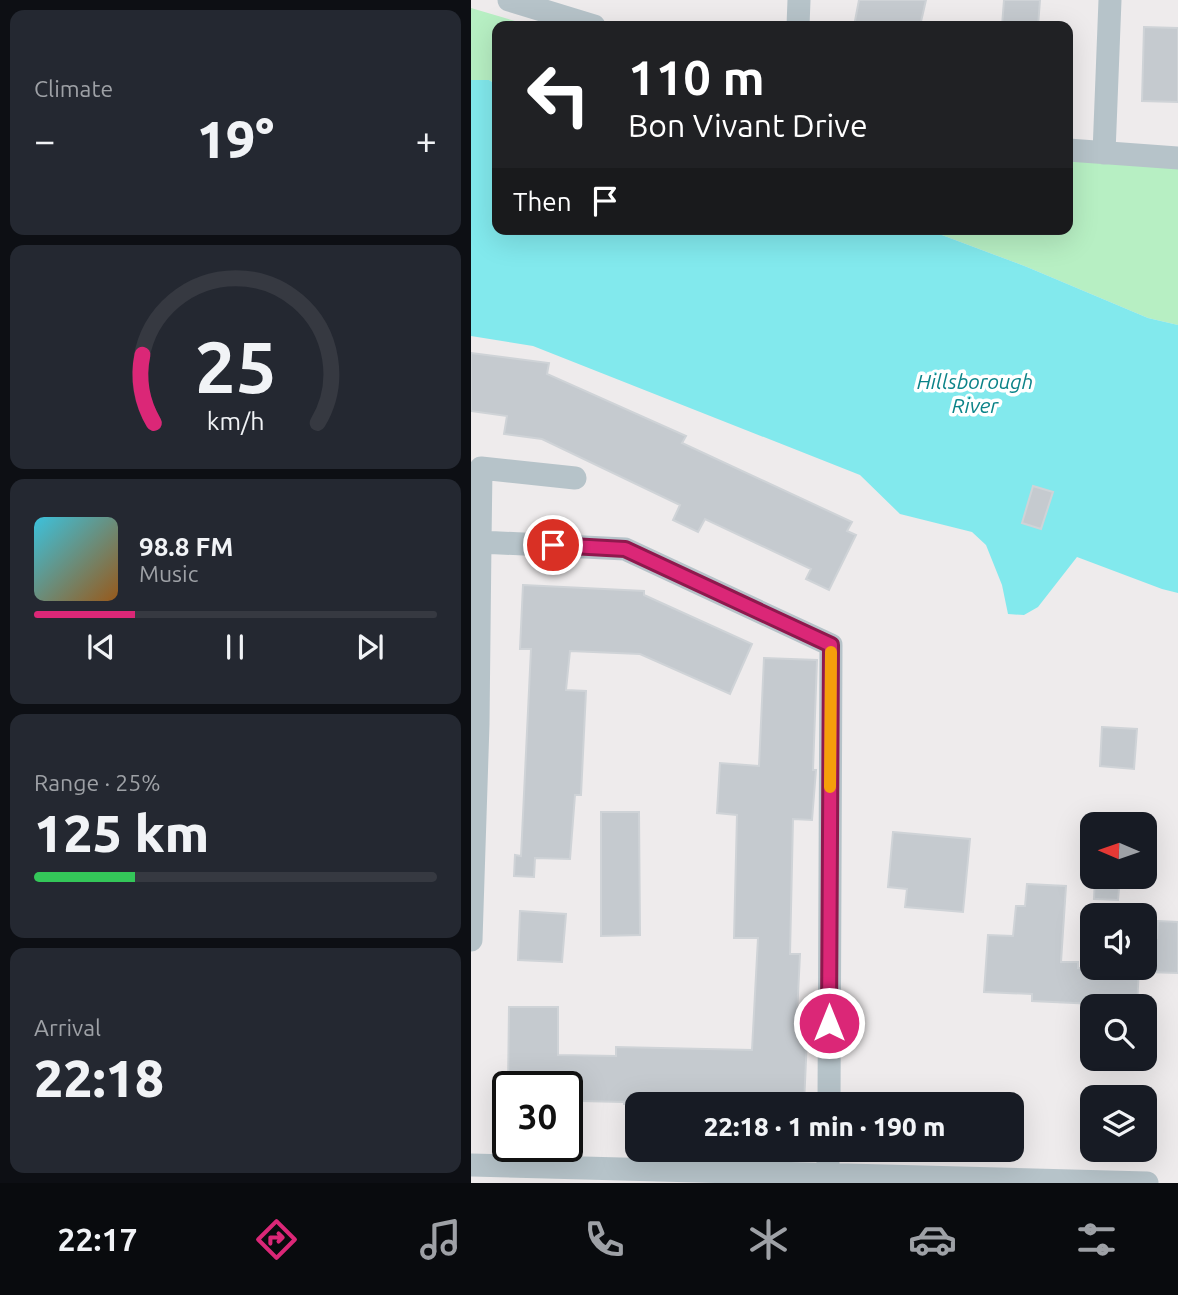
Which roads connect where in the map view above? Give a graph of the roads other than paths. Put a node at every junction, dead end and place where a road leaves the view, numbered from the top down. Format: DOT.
graph roads {
  1 [pos="509,0"];
  2 [pos="799,0"];
  3 [pos="1110,0"];
  4 [pos="578,21"];
  5 [pos="798,21"];
  6 [pos="1073,150"];
  7 [pos="1104,153"];
  8 [pos="1178,158"];
  9 [pos="575,478"];
  10 [pos="480,542"];
  11 [pos="475,724"];
  12 [pos="471,940"];
  13 [pos="829,1092"];
  14 [pos="828,1162"];
  15 [pos="471,1165"];
  16 [pos="551,1175"];
  17 [pos="828,1175"];
  18 [pos="891,1180"];
  19 [pos="1147,1183"];
  1 -- 4 [label="street"];
  2 -- 5 [label="street"];
  3 -- 7 [label="street"];
  6 -- 7 [label="street"];
  7 -- 8 [label="street"];
  9 -- 10 [label="street"];
  10 -- 11 [label="street"];
  10 -- 13 [label="street"];
  11 -- 12 [label="street"];
  14 -- 17 [label="street"];
  15 -- 16 [label="street"];
  16 -- 17 [label="street"];
  17 -- 18 [label="street"];
  18 -- 19 [label="street"];
}
